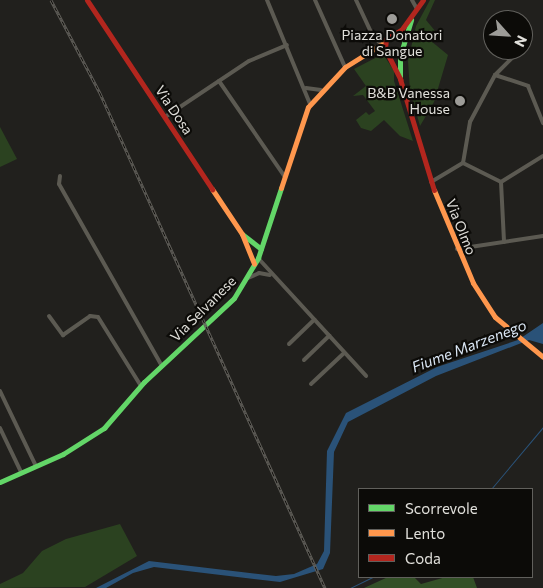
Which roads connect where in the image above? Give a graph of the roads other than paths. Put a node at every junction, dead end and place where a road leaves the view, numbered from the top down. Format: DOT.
graph roads {
  1 [pos="87,0"];
  2 [pos="267,0"];
  3 [pos="314,0"];
  4 [pos="356,0"];
  5 [pos="412,0"];
  6 [pos="423,0"];
  7 [pos="415,12"];
  8 [pos="394,35"];
  9 [pos="404,42"];
  10 [pos="383,43"];
  11 [pos="287,45"];
  12 [pos="388,54"];
  13 [pos="401,54"];
  14 [pos="510,60"];
  15 [pos="354,62"];
  16 [pos="346,67"];
  17 [pos="495,75"];
  18 [pos="400,80"];
  19 [pos="219,81"];
  20 [pos="306,88"];
  21 [pos="320,90"];
  22 [pos="314,99"];
  23 [pos="310,104"];
  24 [pos="165,117"];
  25 [pos="543,123"];
  26 [pos="543,156"];
  27 [pos="464,163"];
  28 [pos="60,176"];
  29 [pos="285,177"];
  30 [pos="431,182"];
  31 [pos="501,182"];
  32 [pos="242,234"];
  33 [pos="266,236"];
  34 [pos="543,236"];
  35 [pos="251,239"];
  36 [pos="504,242"];
  37 [pos="247,245"];
  38 [pos="261,249"];
  39 [pos="457,249"];
  40 [pos="258,258"];
  41 [pos="254,267"];
  42 [pos="272,276"];
  43 [pos="248,278"];
  44 [pos="49,316"];
  45 [pos="314,320"];
  46 [pos="329,336"];
  47 [pos="290,344"];
  48 [pos="344,353"];
  49 [pos="543,357"];
  50 [pos="304,360"];
  51 [pos="162,366"];
  52 [pos="366,376"];
  53 [pos="311,384"];
  54 [pos="141,386"];
  55 [pos="0,391"];
  56 [pos="0,428"];
  57 [pos="36,466"];
  58 [pos="20,472"];
  59 [pos="0,482"];
  1 -- 24 [label="street, Via Dosa"];
  2 -- 11 [label="street"];
  3 -- 16 [label="street"];
  4 -- 10 [label="street"];
  5 -- 7 [label="street"];
  6 -- 7 [label="street, Via Olmo"];
  7 -- 8 [label="street, Via Olmo"];
  7 -- 9 [label="street, Via Olmo"];
  8 -- 9 [label="street"];
  8 -- 10 [label="street, Via Olmo"];
  9 -- 13 [label="street, Via Olmo"];
  10 -- 12 [label="street, Via Olmo"];
  10 -- 15 [label="street, Via Selvanese"];
  11 -- 19 [label="street"];
  11 -- 20 [label="street"];
  12 -- 13 [label="street"];
  12 -- 15 [label="street, Via Selvanese"];
  12 -- 18 [label="street, Via Olmo"];
  13 -- 18 [label="street, Via Olmo"];
  14 -- 17 [label="street"];
  15 -- 16 [label="street, Via Selvanese"];
  16 -- 21 [label="street, Via Selvanese"];
  17 -- 25 [label="street"];
  17 -- 27 [label="street"];
  18 -- 30 [label="street, Via Olmo"];
  19 -- 24 [label="street"];
  19 -- 29 [label="street"];
  20 -- 21 [label="street"];
  20 -- 22 [label="street"];
  20 -- 23 [label="street"];
  21 -- 22 [label="street, Via Selvanese"];
  22 -- 23 [label="street, Via Selvanese"];
  23 -- 29 [label="street, Via Selvanese"];
  24 -- 32 [label="street, Via Dosa"];
  26 -- 31 [label="street"];
  27 -- 30 [label="street"];
  27 -- 31 [label="street"];
  28 -- 51 [label="street"];
  29 -- 33 [label="street, Via Selvanese"];
  30 -- 39 [label="street, Via Olmo"];
  31 -- 36 [label="street"];
  32 -- 35 [label="street"];
  32 -- 37 [label="street, Via Dosa"];
  33 -- 35 [label="street"];
  33 -- 38 [label="street, Via Selvanese"];
  34 -- 36 [label="street"];
  35 -- 38 [label="street"];
  36 -- 39 [label="street"];
  37 -- 38 [label="street"];
  37 -- 41 [label="street, Via Dosa"];
  38 -- 40 [label="street, Via Selvanese"];
  39 -- 49 [label="street, Via Olmo"];
  40 -- 41 [label="street, Via Selvanese"];
  40 -- 42 [label="street"];
  41 -- 43 [label="street, Via Selvanese"];
  42 -- 43 [label="street"];
  42 -- 45 [label="street"];
  43 -- 51 [label="street, Via Selvanese"];
  44 -- 54 [label="street"];
  45 -- 46 [label="street"];
  45 -- 47 [label="street"];
  46 -- 48 [label="street"];
  46 -- 50 [label="street"];
  48 -- 52 [label="street"];
  48 -- 53 [label="street"];
  51 -- 54 [label="street, Via Selvanese"];
  54 -- 57 [label="street, Via Selvanese"];
  55 -- 57 [label="street"];
  56 -- 58 [label="street"];
  57 -- 58 [label="street, Via Selvanese"];
  58 -- 59 [label="street, Via Selvanese"];
}
